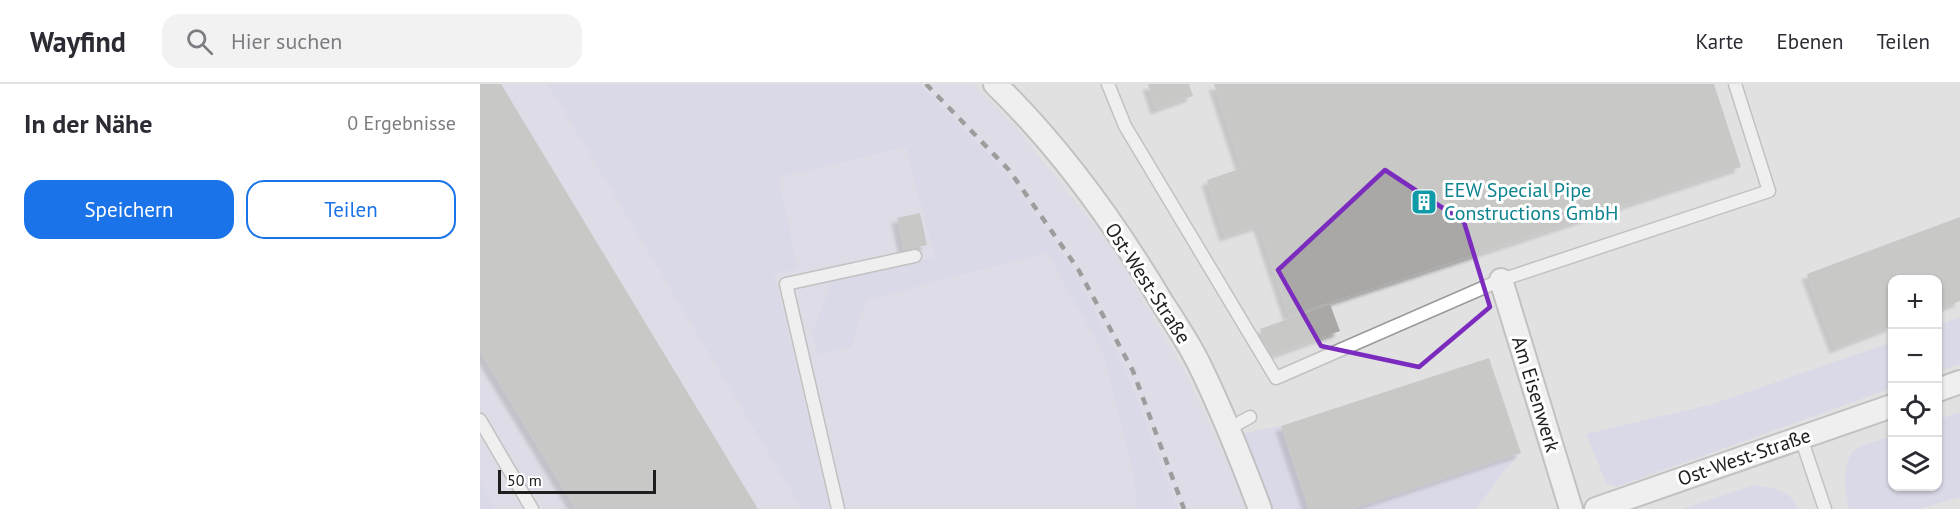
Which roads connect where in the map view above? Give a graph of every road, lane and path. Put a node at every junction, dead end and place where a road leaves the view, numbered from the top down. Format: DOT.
graph roads {
  1 [pos="995,84"];
  2 [pos="1108,84"];
  3 [pos="1735,84"];
  4 [pos="915,256"];
  5 [pos="1501,280"];
  6 [pos="1960,382"];
  7 [pos="1942,389"];
  8 [pos="1888,407"];
  9 [pos="1250,417"];
  10 [pos="480,420"];
  11 [pos="1228,429"];
  12 [pos="1800,438"];
  13 [pos="532,509"];
  14 [pos="838,509"];
  15 [pos="1260,509"];
  16 [pos="1570,509"];
  17 [pos="1596,509"];
  18 [pos="1825,509"];
  1 -- 11 [label="street, Ost-West-Straße"];
  2 -- 5 [label="lane"];
  3 -- 5 [label="lane"];
  4 -- 14 [label="lane"];
  5 -- 16 [label="street, Am Eisenwerk"];
  6 -- 7 [label="street"];
  8 -- 12 [label="street, Ost-West-Straße"];
  9 -- 11 [label="lane"];
  10 -- 13 [label="lane"];
  11 -- 15 [label="street, Ost-West-Straße"];
  12 -- 17 [label="street, Ost-West-Straße"];
  12 -- 18 [label="lane"];
}
